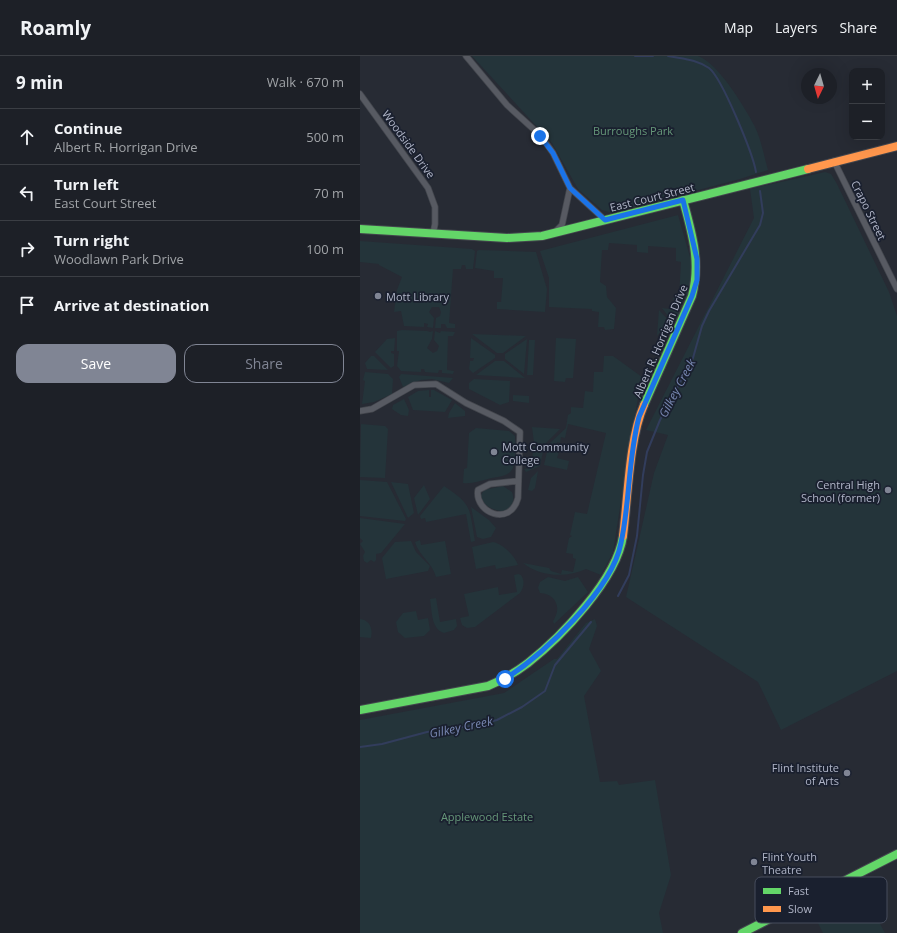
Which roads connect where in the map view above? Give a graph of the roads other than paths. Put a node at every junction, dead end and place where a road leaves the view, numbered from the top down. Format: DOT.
graph roads {
  1 [pos="466,56"];
  2 [pos="360,94"];
  3 [pos="897,146"];
  4 [pos="834,162"];
  5 [pos="570,188"];
  6 [pos="683,200"];
  7 [pos="605,220"];
  8 [pos="360,229"];
  9 [pos="554,233"];
  10 [pos="433,234"];
  11 [pos="897,289"];
  12 [pos="360,411"];
  13 [pos="518,480"];
  14 [pos="360,710"];
  15 [pos="897,854"];
  16 [pos="852,877"];
  17 [pos="762,923"];
  18 [pos="742,933"];
  1 -- 5 [label="street"];
  2 -- 10 [label="street, Woodside Drive"];
  3 -- 4 [label="street, East Court Street"];
  4 -- 6 [label="street, East Court Street"];
  4 -- 11 [label="street, Crapo Street"];
  5 -- 7 [label="street"];
  5 -- 9 [label="street"];
  6 -- 7 [label="street, East Court Street"];
  6 -- 14 [label="street, Albert R. Horrigan Drive"];
  7 -- 9 [label="street, East Court Street"];
  8 -- 10 [label="street, East Court Street"];
  9 -- 10 [label="street, East Court Street"];
  12 -- 13 [label="street"];
  13 -- 13 [label="street"];
  15 -- 16 [label="street"];
  17 -- 18 [label="street"];
}
